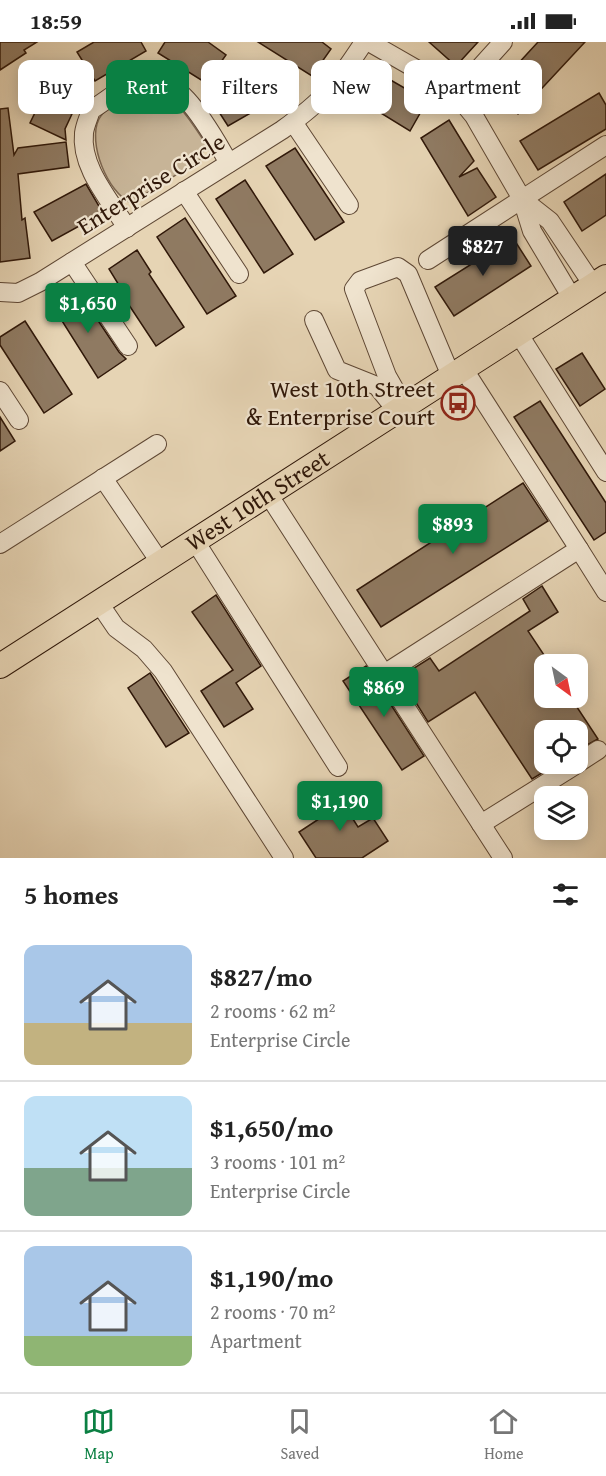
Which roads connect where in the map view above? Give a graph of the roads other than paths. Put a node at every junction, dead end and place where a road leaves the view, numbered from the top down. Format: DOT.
graph roads {
  1 [pos="364,42"];
  2 [pos="369,42"];
  3 [pos="503,42"];
  4 [pos="487,60"];
  5 [pos="404,63"];
  6 [pos="470,114"];
  7 [pos="293,122"];
  8 [pos="606,145"];
  9 [pos="229,163"];
  10 [pos="184,191"];
  11 [pos="522,199"];
  12 [pos="350,205"];
  13 [pos="127,228"];
  14 [pos="428,260"];
  15 [pos="72,262"];
  16 [pos="239,274"];
  17 [pos="600,281"];
  18 [pos="0,291"];
  19 [pos="572,298"];
  20 [pos="314,320"];
  21 [pos="518,333"];
  22 [pos="128,346"];
  23 [pos="457,372"];
  24 [pos="0,392"];
  25 [pos="401,409"];
  26 [pos="19,420"];
  27 [pos="157,444"];
  28 [pos="606,472"];
  29 [pos="103,478"];
  30 [pos="268,494"];
  31 [pos="195,541"];
  32 [pos="0,544"];
  33 [pos="579,549"];
  34 [pos="160,562"];
  35 [pos="606,592"];
  36 [pos="99,603"];
  37 [pos="0,666"];
  38 [pos="384,674"];
  39 [pos="598,750"];
  40 [pos="588,756"];
  41 [pos="338,767"];
  42 [pos="560,774"];
  43 [pos="481,824"];
  44 [pos="284,858"];
  45 [pos="503,858"];
  1 -- 7 [label="street, Enterprise Circle"];
  2 -- 5 [label="street"];
  3 -- 4 [label="street"];
  6 -- 11 [label="street"];
  7 -- 9 [label="street, Enterprise Circle"];
  7 -- 12 [label="street"];
  8 -- 11 [label="street"];
  9 -- 10 [label="street, Enterprise Circle"];
  9 -- 13 [label="street"];
  10 -- 13 [label="street, Enterprise Circle"];
  10 -- 16 [label="street"];
  11 -- 14 [label="street"];
  11 -- 17 [label="street"];
  11 -- 19 [label="street"];
  13 -- 15 [label="street, Enterprise Circle"];
  15 -- 18 [label="street, Enterprise Circle"];
  15 -- 22 [label="street"];
  17 -- 19 [label="main road, West 10th Street"];
  19 -- 21 [label="main road, West 10th Street"];
  20 -- 25 [label="street"];
  21 -- 23 [label="main road, West 10th Street"];
  21 -- 28 [label="street"];
  23 -- 25 [label="main road, West 10th Street"];
  23 -- 25 [label="street"];
  23 -- 33 [label="street"];
  24 -- 26 [label="street"];
  25 -- 30 [label="main road, West 10th Street"];
  27 -- 29 [label="street"];
  29 -- 32 [label="street"];
  29 -- 34 [label="street"];
  30 -- 31 [label="main road, West 10th Street"];
  30 -- 38 [label="street"];
  31 -- 34 [label="main road, West 10th Street"];
  31 -- 41 [label="street"];
  33 -- 35 [label="street"];
  33 -- 38 [label="street"];
  34 -- 36 [label="main road, West 10th Street"];
  36 -- 37 [label="main road, West 10th Street"];
  36 -- 44 [label="street"];
  38 -- 43 [label="street"];
  39 -- 40 [label="street"];
  42 -- 43 [label="street"];
  43 -- 45 [label="street"];
}
